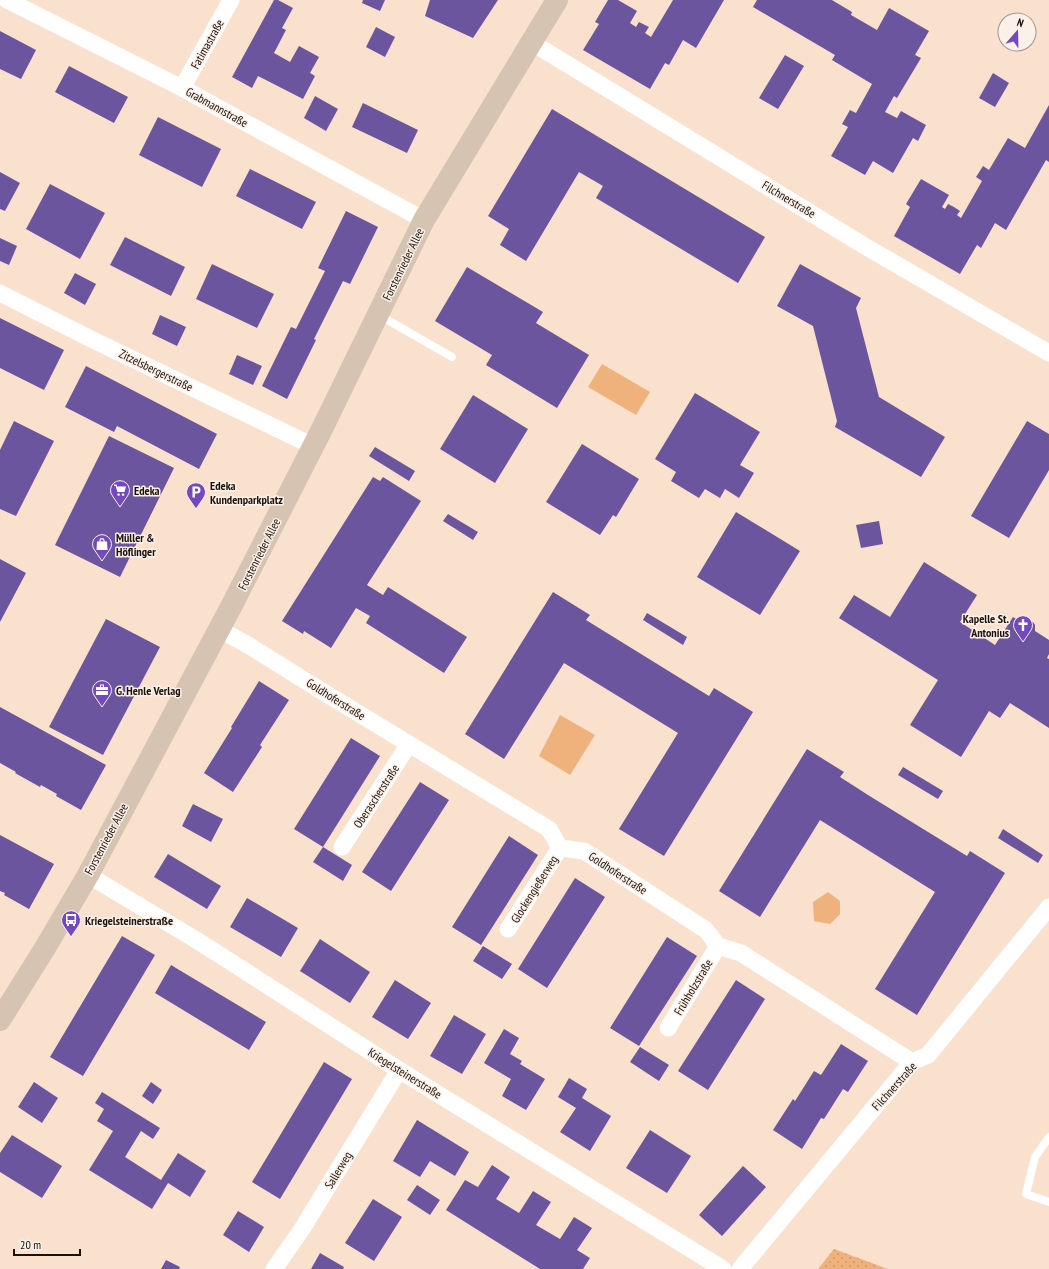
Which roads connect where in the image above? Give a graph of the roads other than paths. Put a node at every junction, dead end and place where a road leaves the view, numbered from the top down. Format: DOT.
graph roads {
  1 [pos="7,0"];
  2 [pos="231,0"];
  3 [pos="557,0"];
  4 [pos="531,42"];
  5 [pos="182,88"];
  6 [pos="424,220"];
  7 [pos="0,293"];
  8 [pos="378,315"];
  9 [pos="1049,353"];
  10 [pos="452,357"];
  11 [pos="314,446"];
  12 [pos="219,629"];
  13 [pos="409,744"];
  14 [pos="342,847"];
  15 [pos="560,848"];
  16 [pos="88,874"];
  17 [pos="1049,907"];
  18 [pos="508,929"];
  19 [pos="718,946"];
  20 [pos="0,1020"];
  21 [pos="668,1028"];
  22 [pos="912,1062"];
  23 [pos="399,1070"];
  24 [pos="1049,1137"];
  25 [pos="1049,1202"];
  26 [pos="274,1269"];
  27 [pos="723,1269"];
  28 [pos="740,1269"];
  1 -- 5 [label="street, Grabmannstraße"];
  2 -- 5 [label="street, Fatimastraße"];
  3 -- 4 [label="street, Forstenrieder Allee"];
  4 -- 6 [label="street, Forstenrieder Allee"];
  4 -- 9 [label="street, Filchnerstraße"];
  5 -- 6 [label="street, Grabmannstraße"];
  6 -- 8 [label="street, Forstenrieder Allee"];
  7 -- 11 [label="street, Zitzelsbergerstraße"];
  8 -- 10 [label="lane"];
  8 -- 11 [label="street, Forstenrieder Allee"];
  11 -- 12 [label="street, Forstenrieder Allee"];
  12 -- 13 [label="street, Goldhoferstraße"];
  12 -- 16 [label="street, Forstenrieder Allee"];
  13 -- 14 [label="street, Oberascherstraße"];
  13 -- 15 [label="street, Goldhoferstraße"];
  15 -- 18 [label="street, Glockengießerweg"];
  15 -- 19 [label="street, Goldhoferstraße"];
  16 -- 20 [label="street, Forstenrieder Allee"];
  16 -- 23 [label="street, Kriegelsteinerstraße"];
  17 -- 22 [label="street, Filchnerstraße"];
  19 -- 21 [label="street, Frühholzstraße"];
  19 -- 22 [label="street"];
  22 -- 28 [label="street, Filchnerstraße"];
  23 -- 26 [label="street, Sallerweg"];
  23 -- 27 [label="street, Kriegelsteinerstraße"];
  24 -- 25 [label="lane"];
}
